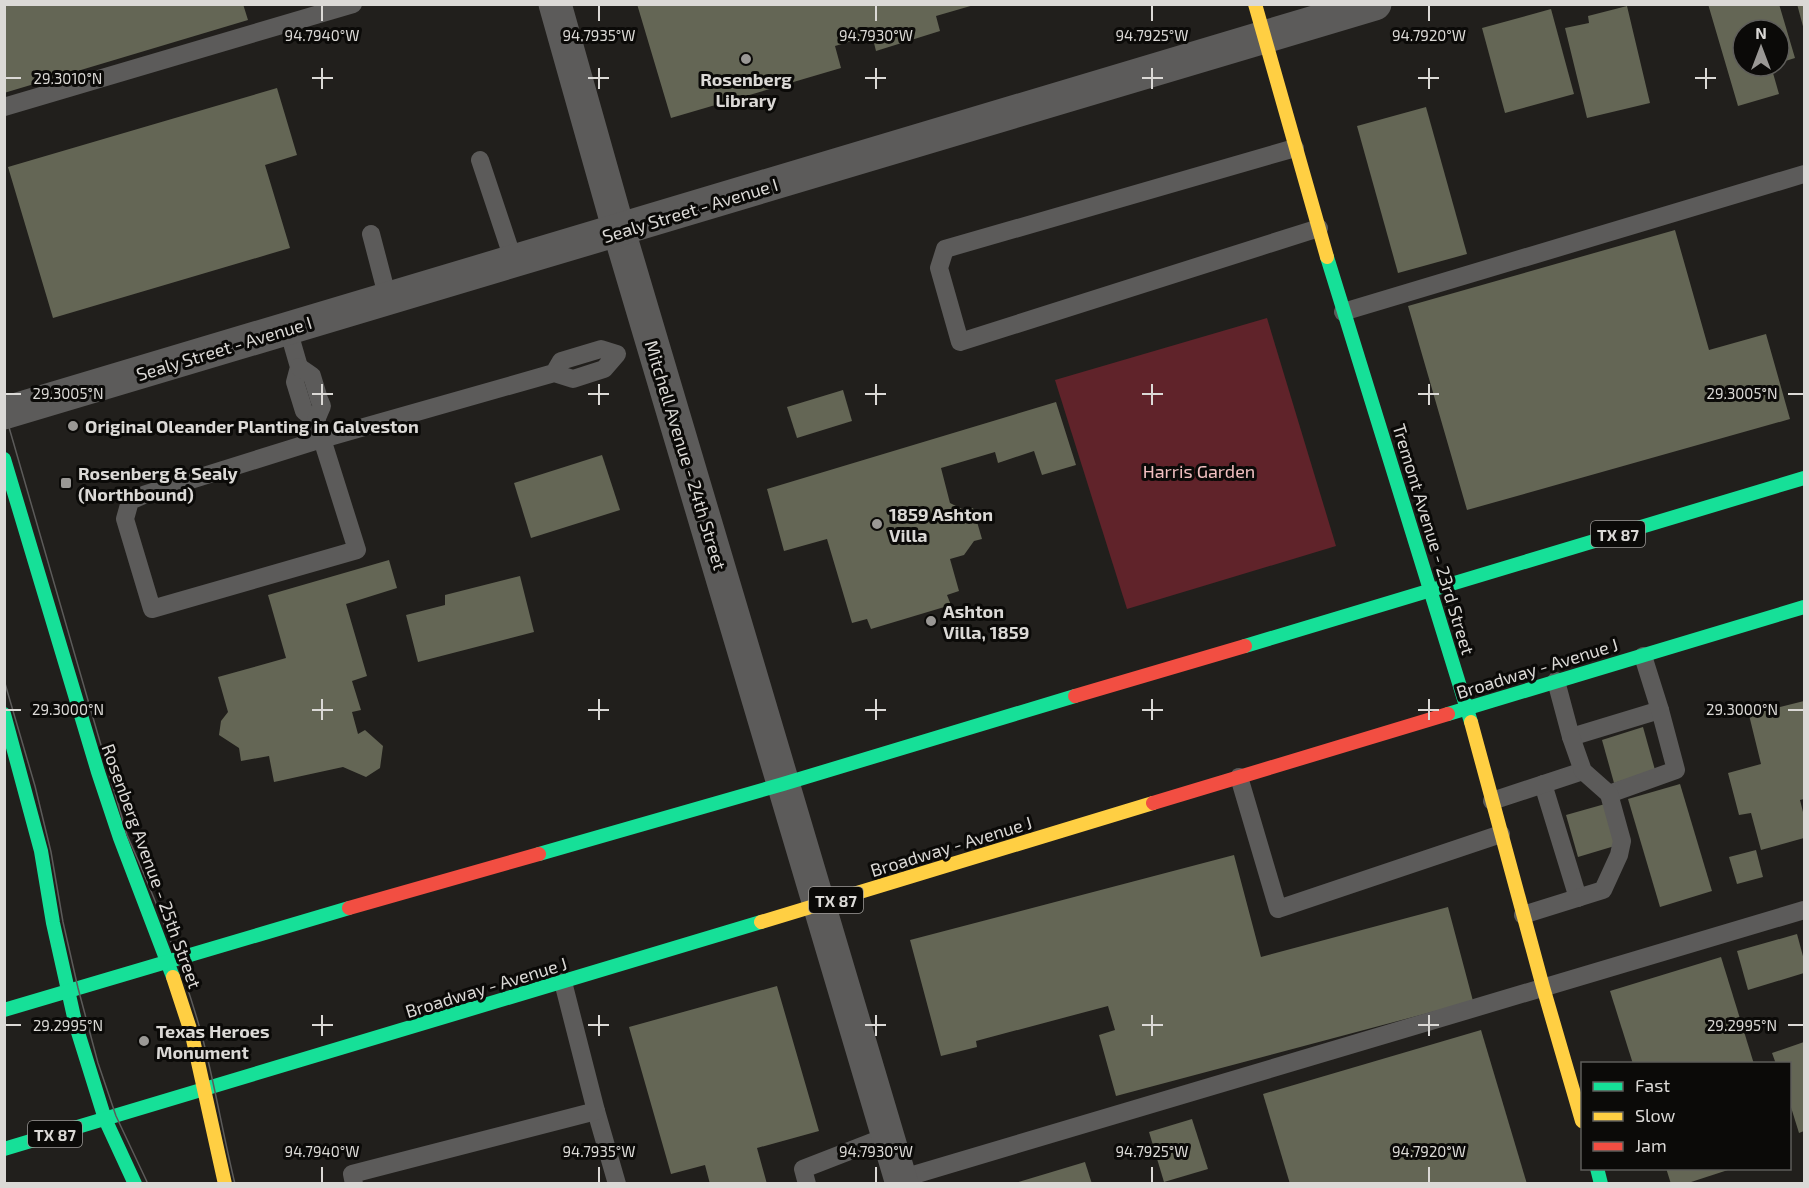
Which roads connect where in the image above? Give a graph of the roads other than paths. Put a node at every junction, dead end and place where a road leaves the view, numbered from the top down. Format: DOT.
graph roads {
  1 [pos="352,4"];
  2 [pos="555,4"];
  3 [pos="1255,4"];
  4 [pos="1375,4"];
  5 [pos="1264,38"];
  6 [pos="4,107"];
  7 [pos="1295,148"];
  8 [pos="480,160"];
  9 [pos="1804,174"];
  10 [pos="1319,228"];
  11 [pos="619,231"];
  12 [pos="371,234"];
  13 [pos="514,262"];
  14 [pos="388,299"];
  15 [pos="1343,312"];
  16 [pos="288,329"];
  17 [pos="652,342"];
  18 [pos="4,412"];
  19 [pos="322,439"];
  20 [pos="4,459"];
  21 [pos="1804,478"];
  22 [pos="1432,590"];
  23 [pos="1804,607"];
  24 [pos="1642,656"];
  25 [pos="1556,681"];
  26 [pos="1467,708"];
  27 [pos="1660,710"];
  28 [pos="4,714"];
  29 [pos="1571,737"];
  30 [pos="1583,771"];
  31 [pos="1239,777"];
  32 [pos="783,784"];
  33 [pos="1544,784"];
  34 [pos="1609,794"];
  35 [pos="1492,801"];
  36 [pos="1501,834"];
  37 [pos="1578,898"];
  38 [pos="819,905"];
  39 [pos="1804,910"];
  40 [pos="1523,915"];
  41 [pos="168,961"];
  42 [pos="563,982"];
  43 [pos="1543,987"];
  44 [pos="68,991"];
  45 [pos="4,1010"];
  46 [pos="203,1090"];
  47 [pos="596,1110"];
  48 [pos="1581,1118"];
  49 [pos="105,1119"];
  50 [pos="888,1136"];
  51 [pos="4,1149"];
  52 [pos="901,1181"];
  53 [pos="135,1184"];
  54 [pos="225,1184"];
  55 [pos="354,1184"];
  56 [pos="617,1184"];
  57 [pos="807,1184"];
  1 -- 6 [label="lane"];
  2 -- 11 [label="street, Mitchell Avenue - 24th Street"];
  3 -- 5 [label="main road, Tremont Avenue - 23rd Street"];
  4 -- 5 [label="street, Sealy Street - Avenue I"];
  5 -- 7 [label="main road, Tremont Avenue - 23rd Street"];
  5 -- 11 [label="street, Sealy Street - Avenue I"];
  7 -- 10 [label="main road, Tremont Avenue - 23rd Street"];
  7 -- 10 [label="lane"];
  8 -- 13 [label="lane"];
  9 -- 15 [label="lane"];
  10 -- 15 [label="main road, Tremont Avenue - 23rd Street"];
  11 -- 13 [label="street, Sealy Street - Avenue I"];
  11 -- 17 [label="street, Mitchell Avenue - 24th Street"];
  12 -- 14 [label="lane"];
  13 -- 14 [label="street, Sealy Street - Avenue I"];
  14 -- 16 [label="street, Sealy Street - Avenue I"];
  15 -- 22 [label="main road, Tremont Avenue - 23rd Street"];
  16 -- 18 [label="street, Sealy Street - Avenue I"];
  16 -- 19 [label="lane"];
  17 -- 19 [label="lane"];
  17 -- 32 [label="street, Mitchell Avenue - 24th Street"];
  19 -- 19 [label="lane"];
  20 -- 41 [label="main road, Rosenberg Avenue - 25th Street"];
  21 -- 22 [label="main road, TX 87"];
  22 -- 26 [label="main road, Tremont Avenue - 23rd Street"];
  22 -- 32 [label="main road, TX 87"];
  23 -- 24 [label="main road, Broadway - Avenue J / TX 87"];
  24 -- 25 [label="main road, Broadway - Avenue J / TX 87"];
  24 -- 27 [label="lane"];
  25 -- 26 [label="main road, Broadway - Avenue J / TX 87"];
  25 -- 29 [label="lane"];
  26 -- 31 [label="main road, Broadway - Avenue J / TX 87"];
  26 -- 35 [label="main road, Tremont Avenue - 23rd Street"];
  27 -- 29 [label="lane"];
  27 -- 34 [label="lane"];
  28 -- 44 [label="main road"];
  29 -- 30 [label="lane"];
  30 -- 33 [label="lane"];
  30 -- 34 [label="lane"];
  31 -- 36 [label="lane"];
  31 -- 38 [label="main road, Broadway - Avenue J / TX 87"];
  32 -- 38 [label="street, Mitchell Avenue - 24th Street"];
  32 -- 41 [label="main road, TX 87"];
  33 -- 35 [label="lane"];
  33 -- 37 [label="lane"];
  34 -- 37 [label="lane"];
  35 -- 36 [label="main road, Tremont Avenue - 23rd Street"];
  36 -- 40 [label="main road, Tremont Avenue - 23rd Street"];
  37 -- 40 [label="lane"];
  38 -- 42 [label="main road, Broadway - Avenue J / TX 87"];
  38 -- 50 [label="street, Mitchell Avenue - 24th Street"];
  39 -- 43 [label="lane"];
  40 -- 43 [label="main road, Tremont Avenue - 23rd Street"];
  41 -- 44 [label="main road, TX 87"];
  41 -- 46 [label="main road, Rosenberg Avenue - 25th Street"];
  42 -- 46 [label="main road, Broadway - Avenue J / TX 87"];
  42 -- 47 [label="lane"];
  43 -- 48 [label="main road, Tremont Avenue - 23rd Street"];
  43 -- 52 [label="lane"];
  44 -- 45 [label="main road, TX 87"];
  44 -- 49 [label="main road"];
  46 -- 49 [label="main road, Broadway - Avenue J / TX 87"];
  46 -- 54 [label="main road, Rosenberg Avenue - 25th Street"];
  47 -- 55 [label="lane"];
  47 -- 56 [label="lane"];
  49 -- 51 [label="main road, Broadway - Avenue J / TX 87"];
  49 -- 53 [label="main road"];
  50 -- 52 [label="street, Mitchell Avenue - 24th Street"];
  50 -- 57 [label="lane"];
}
